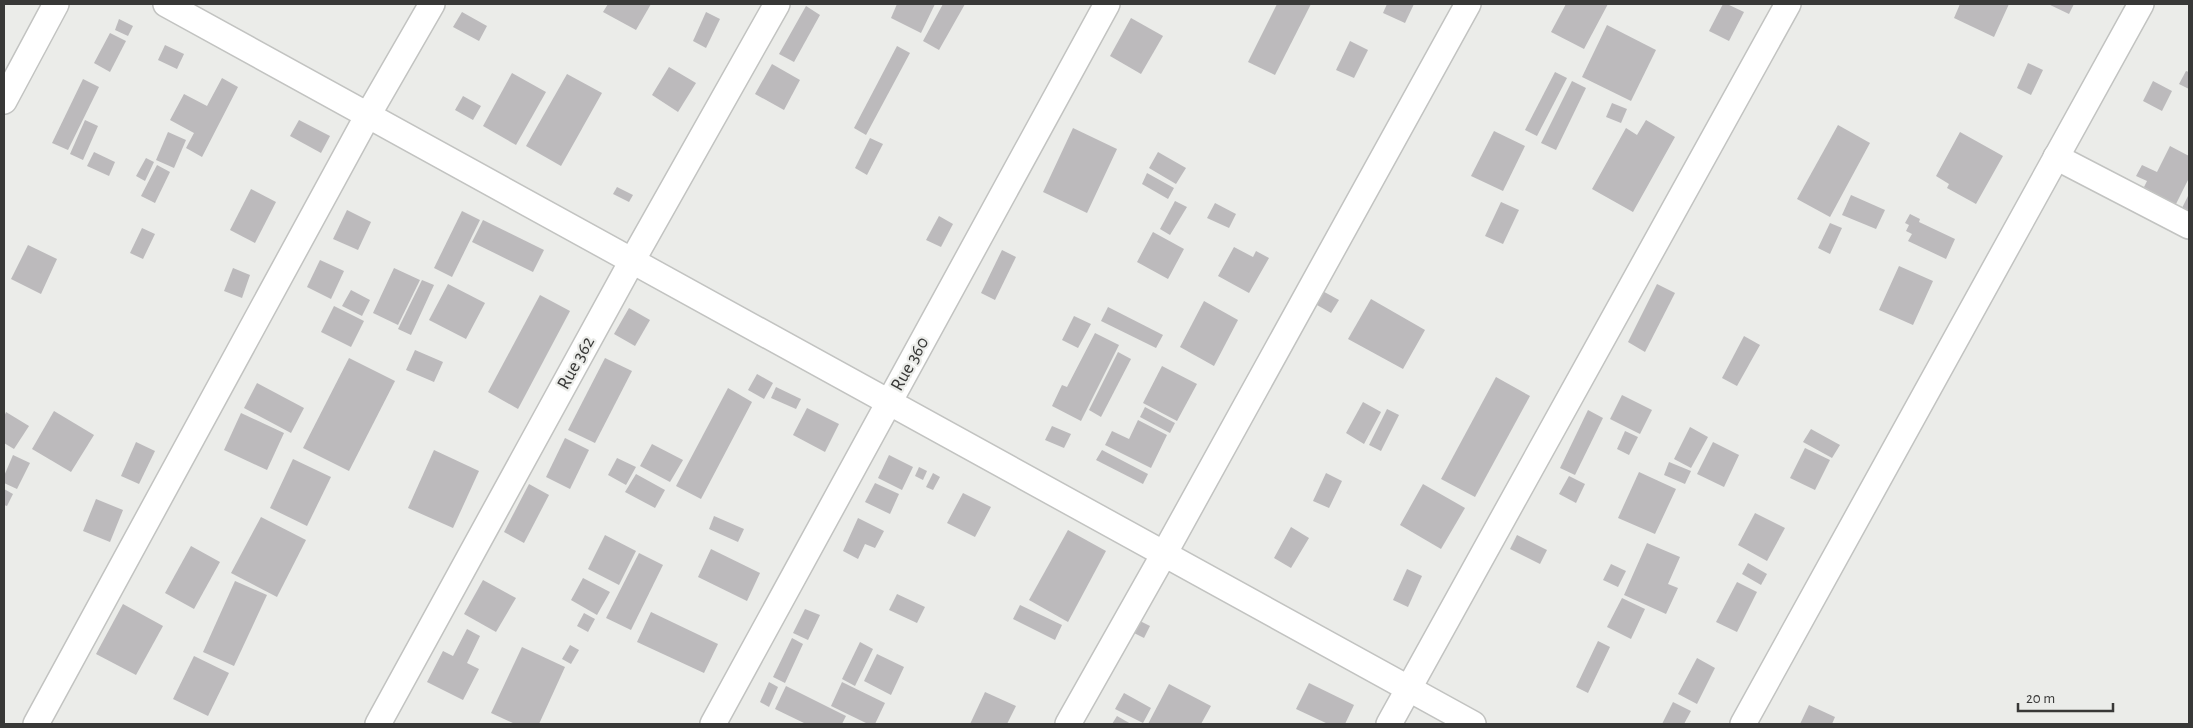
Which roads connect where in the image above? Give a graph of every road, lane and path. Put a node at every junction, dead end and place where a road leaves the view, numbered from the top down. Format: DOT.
graph roads {
  1 [pos="56,4"];
  2 [pos="166,4"];
  3 [pos="432,4"];
  4 [pos="777,4"];
  5 [pos="1107,4"];
  6 [pos="1468,4"];
  7 [pos="1788,4"];
  8 [pos="2141,4"];
  9 [pos="4,101"];
  10 [pos="368,116"];
  11 [pos="2056,157"];
  12 [pos="2189,226"];
  13 [pos="632,261"];
  14 [pos="888,402"];
  15 [pos="1164,554"];
  16 [pos="1409,689"];
  17 [pos="36,724"];
  18 [pos="378,724"];
  19 [pos="713,724"];
  20 [pos="1068,724"];
  21 [pos="1389,724"];
  22 [pos="1473,724"];
  23 [pos="1743,724"];
  1 -- 9 [label="street"];
  2 -- 10 [label="street"];
  3 -- 10 [label="street"];
  4 -- 13 [label="street, Rue 362"];
  5 -- 14 [label="street, Rue 360"];
  6 -- 15 [label="street"];
  7 -- 16 [label="street"];
  8 -- 11 [label="street"];
  10 -- 13 [label="street"];
  10 -- 17 [label="street"];
  11 -- 12 [label="street"];
  11 -- 23 [label="street"];
  13 -- 14 [label="street"];
  13 -- 18 [label="street, Rue 362"];
  14 -- 15 [label="street"];
  14 -- 19 [label="street, Rue 360"];
  15 -- 16 [label="street"];
  15 -- 20 [label="street"];
  16 -- 21 [label="street"];
  16 -- 22 [label="street"];
}
